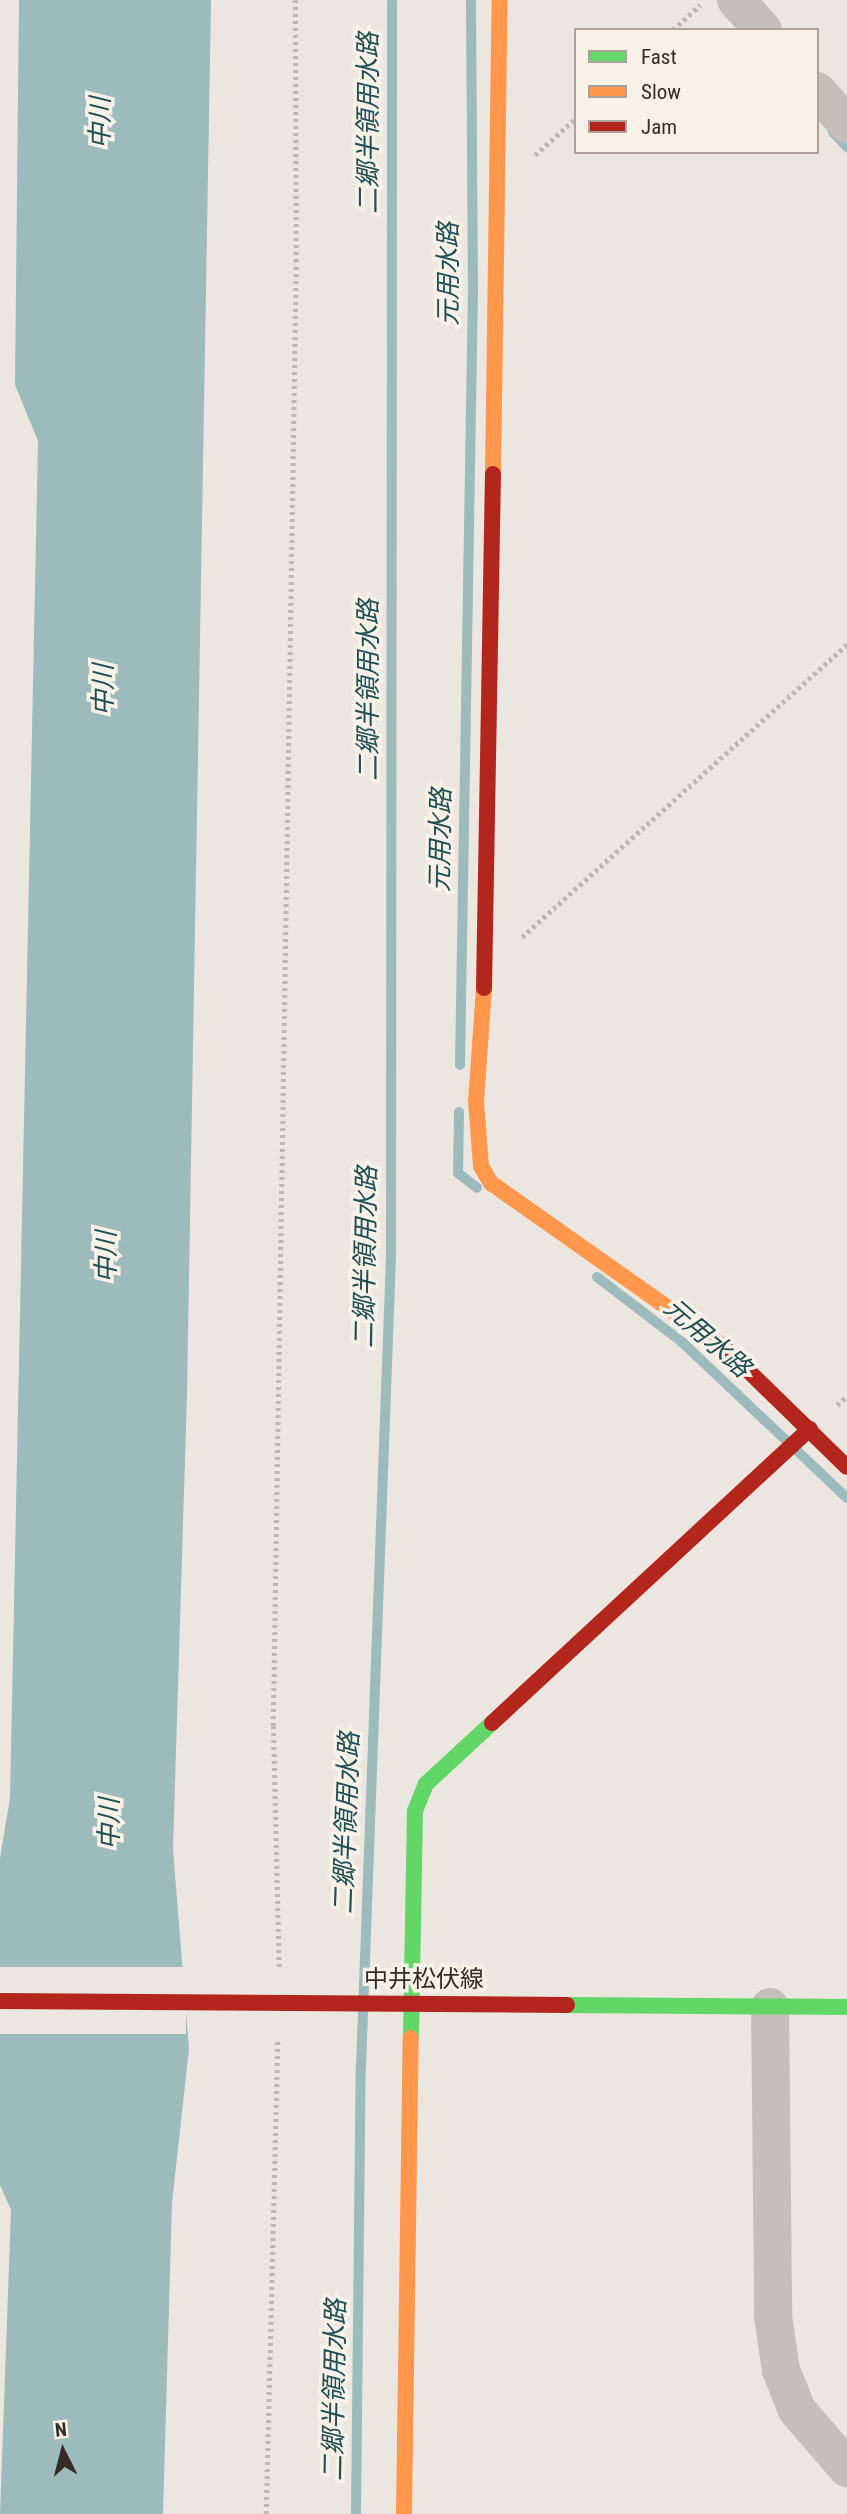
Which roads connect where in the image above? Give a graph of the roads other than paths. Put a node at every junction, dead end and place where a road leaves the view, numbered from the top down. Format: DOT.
graph roads {
  1 [pos="500,0"];
  2 [pos="736,0"];
  3 [pos="761,28"];
  4 [pos="819,93"];
  5 [pos="847,124"];
  6 [pos="810,1429"];
  7 [pos="847,1467"];
  8 [pos="0,2001"];
  9 [pos="414,2002"];
  10 [pos="770,2007"];
  11 [pos="847,2007"];
  12 [pos="847,2468"];
  13 [pos="404,2514"];
  1 -- 6 [label="street"];
  2 -- 3 [label="street"];
  4 -- 5 [label="street"];
  6 -- 7 [label="street"];
  6 -- 9 [label="street"];
  8 -- 9 [label="street, 中井松伏線"];
  9 -- 10 [label="street, 中井松伏線"];
  9 -- 13 [label="street"];
  10 -- 11 [label="street, 中井松伏線"];
  10 -- 12 [label="street"];
}
